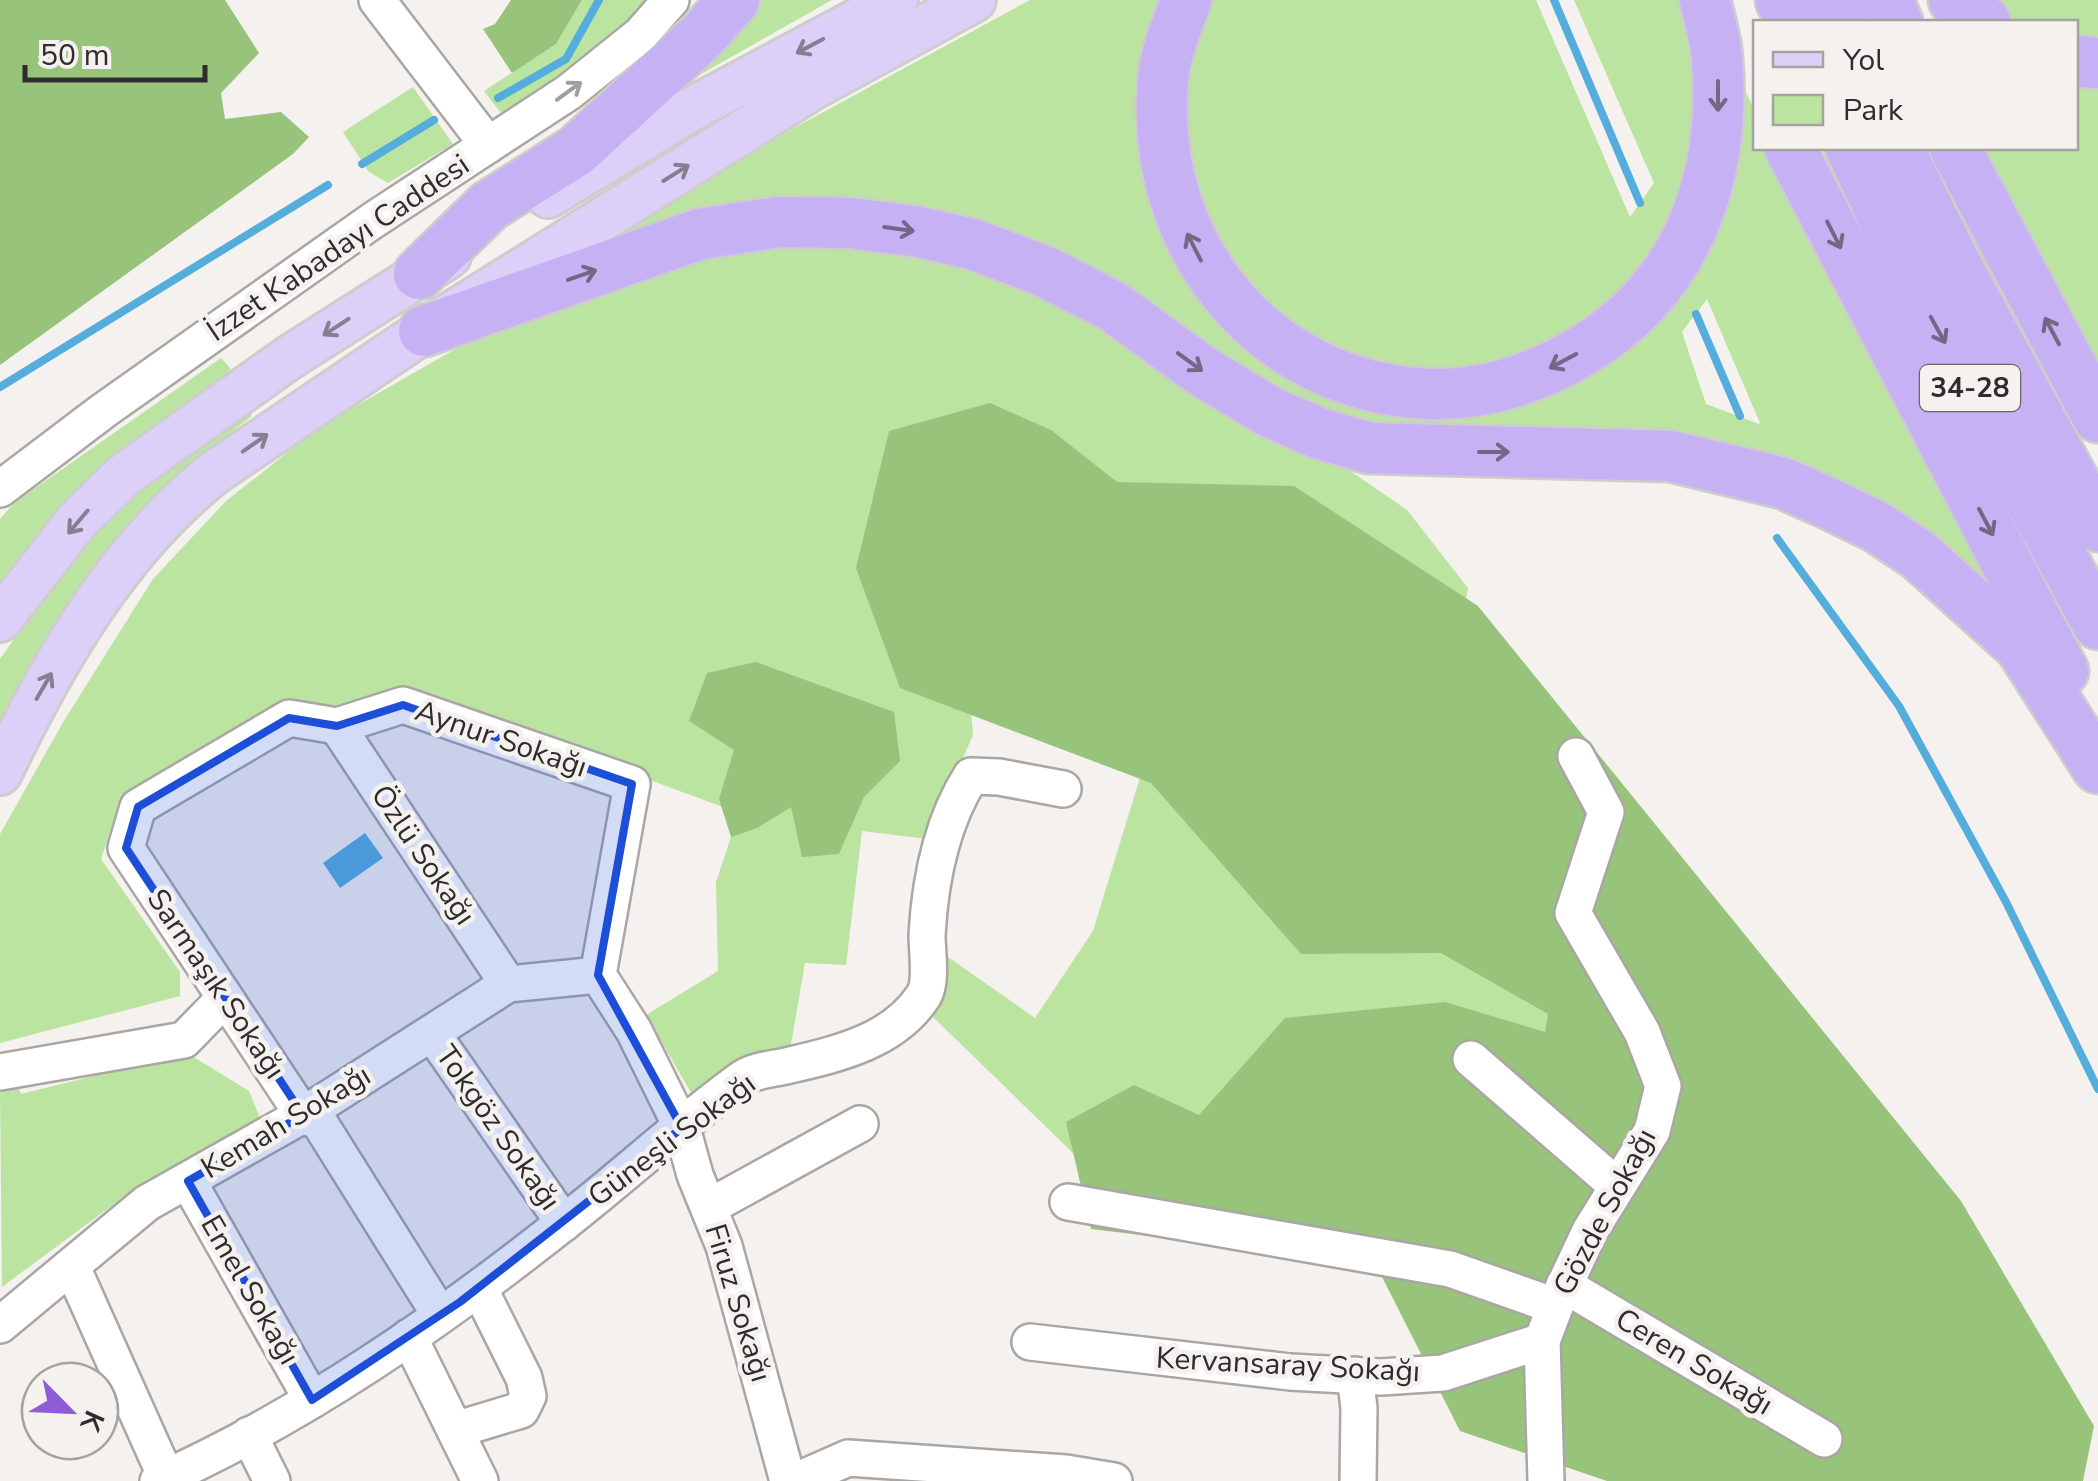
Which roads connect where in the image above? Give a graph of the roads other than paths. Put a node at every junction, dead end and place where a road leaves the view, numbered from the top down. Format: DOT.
graph roads {
  1 [pos="377,0"];
  2 [pos="671,0"];
  3 [pos="734,0"];
  4 [pos="896,0"];
  5 [pos="974,0"];
  6 [pos="1186,0"];
  7 [pos="1705,0"];
  8 [pos="1722,0"];
  9 [pos="1954,0"];
  10 [pos="1981,20"];
  11 [pos="1753,69"];
  12 [pos="488,145"];
  13 [pos="1791,150"];
  14 [pos="1851,150"];
  15 [pos="1899,150"];
  16 [pos="1956,150"];
  17 [pos="418,274"];
  18 [pos="424,331"];
  19 [pos="2098,417"];
  20 [pos="0,489"];
  21 [pos="2098,526"];
  22 [pos="0,620"];
  23 [pos="2098,624"];
  24 [pos="337,726"];
  25 [pos="2098,740"];
  26 [pos="1576,756"];
  27 [pos="2098,768"];
  28 [pos="0,773"];
  29 [pos="1063,789"];
  30 [pos="126,848"];
  31 [pos="598,975"];
  32 [pos="508,984"];
  33 [pos="224,999"];
  34 [pos="432,1033"];
  35 [pos="1472,1059"];
  36 [pos="0,1072"];
  37 [pos="303,1115"];
  38 [pos="860,1124"];
  39 [pos="682,1128"];
  40 [pos="188,1180"];
  41 [pos="1618,1186"];
  42 [pos="1068,1202"];
  43 [pos="709,1206"];
  44 [pos="564,1224"];
  45 [pos="72,1267"];
  46 [pos="479,1288"];
  47 [pos="1560,1296"];
  48 [pos="440,1315"];
  49 [pos="0,1325"];
  50 [pos="409,1337"];
  51 [pos="1030,1342"];
  52 [pos="1542,1342"];
  53 [pos="1355,1376"];
  54 [pos="312,1400"];
  55 [pos="455,1430"];
  56 [pos="248,1435"];
  57 [pos="1824,1439"];
  58 [pos="162,1479"];
  59 [pos="272,1481"];
  60 [pos="480,1481"];
  61 [pos="792,1481"];
  62 [pos="1114,1481"];
  63 [pos="1358,1481"];
  64 [pos="1546,1481"];
  1 -- 12 [label="street"];
  12 -- 2 [label="street, İzzet Kabadayı Caddesi, one-way"];
  3 -- 17 [label="highway"];
  4 -- 17 [label="main road, one-way"];
  18 -- 5 [label="main road, one-way"];
  7 -- 6 [label="highway, one-way"];
  8 -- 11 [label="highway"];
  9 -- 10 [label="highway"];
  12 -- 20 [label="street, İzzet Kabadayı Caddesi"];
  13 -- 25 [label="highway, one-way"];
  14 -- 23 [label="highway, 34-28, one-way"];
  15 -- 21 [label="highway, 34-28"];
  19 -- 16 [label="highway, one-way"];
  17 -- 22 [label="main road, one-way"];
  18 -- 27 [label="highway, one-way"];
  28 -- 18 [label="main road, one-way"];
  24 -- 30 [label="street, Aynur Sokağı"];
  24 -- 31 [label="street, Aynur Sokağı"];
  24 -- 32 [label="street, Özlü Sokağı"];
  26 -- 41 [label="street, Gözde Sokağı"];
  29 -- 39 [label="street, Güneşli Sokağı"];
  30 -- 33 [label="street, Sarmaşık Sokağı"];
  31 -- 32 [label="street, Kemah Sokağı"];
  31 -- 39 [label="street, Firuz Sokağı"];
  32 -- 34 [label="street, Kemah Sokağı"];
  33 -- 36 [label="street"];
  33 -- 37 [label="street, Sarmaşık Sokağı"];
  34 -- 37 [label="street, Kemah Sokağı"];
  34 -- 44 [label="street, Tokgöz Sokağı"];
  35 -- 41 [label="street"];
  37 -- 40 [label="street, Kemah Sokağı"];
  37 -- 48 [label="street, Sarmaşık Sokağı"];
  38 -- 43 [label="street"];
  39 -- 43 [label="street, Firuz Sokağı"];
  39 -- 44 [label="street, Güneşli Sokağı"];
  40 -- 45 [label="street, Kemah Sokağı"];
  40 -- 54 [label="street, Emel Sokağı"];
  41 -- 47 [label="street, Gözde Sokağı"];
  42 -- 47 [label="street, Ceren Sokağı"];
  43 -- 61 [label="street, Firuz Sokağı"];
  44 -- 46 [label="street, Güneşli Sokağı"];
  45 -- 49 [label="street, Kemah Sokağı"];
  45 -- 58 [label="street"];
  46 -- 48 [label="street, Güneşli Sokağı"];
  46 -- 55 [label="street"];
  47 -- 52 [label="street, Gözde Sokağı"];
  47 -- 57 [label="street, Ceren Sokağı"];
  48 -- 50 [label="street, Güneşli Sokağı"];
  50 -- 54 [label="street, Güneşli Sokağı"];
  50 -- 55 [label="street"];
  51 -- 53 [label="street, Kervansaray Sokağı"];
  52 -- 53 [label="street, Kervansaray Sokağı"];
  52 -- 64 [label="street, Gözde Sokağı"];
  53 -- 63 [label="street"];
  54 -- 56 [label="street, Güneşli Sokağı"];
  55 -- 60 [label="street"];
  56 -- 58 [label="street, Güneşli Sokağı"];
  56 -- 59 [label="street"];
  61 -- 62 [label="street"];
}
